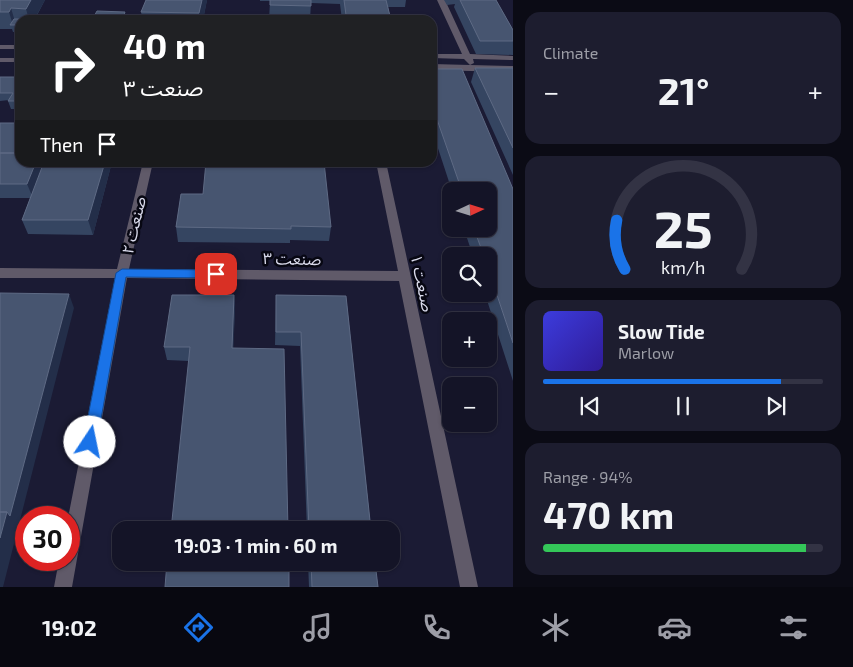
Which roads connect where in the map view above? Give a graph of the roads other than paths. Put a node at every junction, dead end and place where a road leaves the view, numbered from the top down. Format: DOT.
graph roads {
  1 [pos="440,0"];
  2 [pos="0,47"];
  3 [pos="15,47"];
  4 [pos="437,56"];
  5 [pos="468,57"];
  6 [pos="513,58"];
  7 [pos="0,60"];
  8 [pos="15,60"];
  9 [pos="437,67"];
  10 [pos="472,67"];
  11 [pos="513,69"];
  12 [pos="147,167"];
  13 [pos="382,167"];
  14 [pos="0,273"];
  15 [pos="122,273"];
  16 [pos="404,276"];
  17 [pos="78,506"];
  18 [pos="66,571"];
  19 [pos="62,587"];
  20 [pos="469,587"];
  1 -- 5 [label="street"];
  2 -- 3 [label="street"];
  4 -- 5 [label="street"];
  5 -- 6 [label="street"];
  5 -- 10 [label="street"];
  7 -- 8 [label="street"];
  9 -- 10 [label="street"];
  10 -- 11 [label="street"];
  12 -- 15 [label="street, صنعت ۲"];
  13 -- 16 [label="street, صنعت ۱"];
  14 -- 15 [label="street, صنعت ۳"];
  15 -- 16 [label="street, صنعت ۳"];
  15 -- 17 [label="street, صنعت ۲"];
  16 -- 20 [label="street, صنعت ۱"];
  18 -- 19 [label="street"];
}
